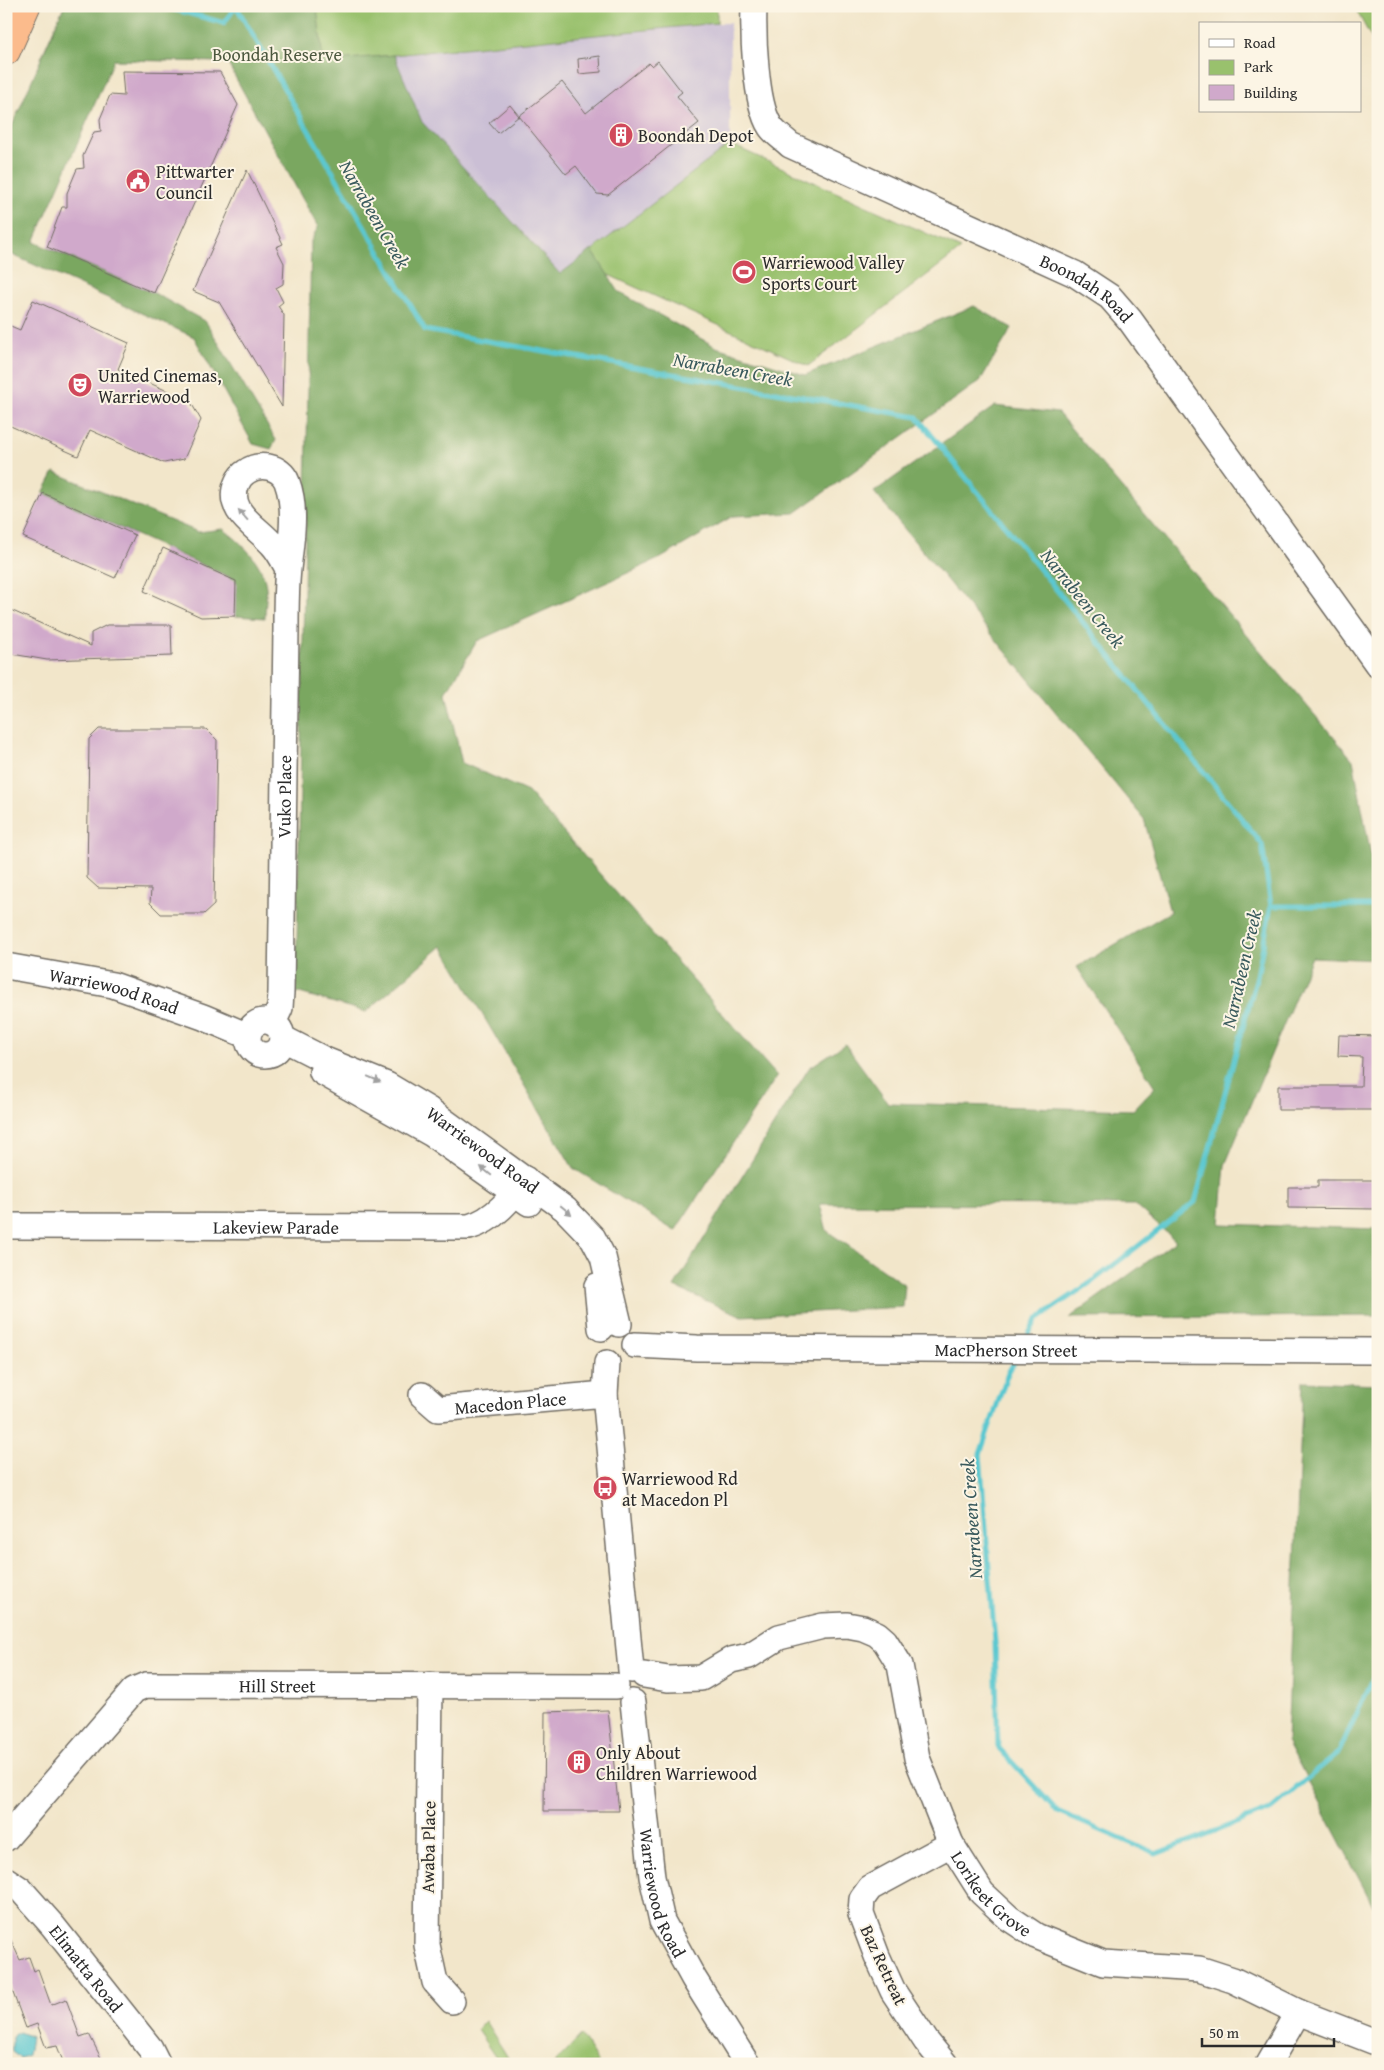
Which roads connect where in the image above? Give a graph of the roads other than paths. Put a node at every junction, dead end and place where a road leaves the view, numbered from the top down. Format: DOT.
graph roads {
  1 [pos="26,6"];
  2 [pos="754,6"];
  3 [pos="6,51"];
  4 [pos="288,569"];
  5 [pos="1378,665"];
  6 [pos="6,966"];
  7 [pos="278,1037"];
  8 [pos="520,1186"];
  9 [pos="6,1226"];
  10 [pos="610,1326"];
  11 [pos="635,1345"];
  12 [pos="1378,1350"];
  13 [pos="607,1363"];
  14 [pos="605,1394"];
  15 [pos="422,1395"];
  16 [pos="430,1685"];
  17 [pos="634,1685"];
  18 [pos="6,1838"];
  19 [pos="951,1844"];
  20 [pos="6,1880"];
  21 [pos="452,2001"];
  22 [pos="1298,2012"];
  23 [pos="1378,2043"];
  24 [pos="158,2064"];
  25 [pos="747,2064"];
  26 [pos="945,2064"];
  27 [pos="1268,2064"];
  1 -- 3 [label="highway"];
  2 -- 5 [label="street, Boondah Road"];
  4 -- 7 [label="street, Vuko Place"];
  6 -- 7 [label="street, Warriewood Road"];
  7 -- 8 [label="street, Warriewood Road"];
  8 -- 9 [label="street, Lakeview Parade"];
  8 -- 10 [label="street, Warriewood Road"];
  10 -- 11 [label="street"];
  10 -- 13 [label="street"];
  11 -- 12 [label="street, MacPherson Street"];
  11 -- 13 [label="street"];
  13 -- 14 [label="street, Warriewood Road"];
  14 -- 15 [label="street, Macedon Place"];
  14 -- 17 [label="street, Warriewood Road"];
  16 -- 17 [label="street, Hill Street"];
  16 -- 18 [label="street, Hill Street"];
  16 -- 21 [label="street, Awaba Place"];
  17 -- 19 [label="street, Lorikeet Grove"];
  17 -- 25 [label="street, Warriewood Road"];
  19 -- 22 [label="street, Lorikeet Grove"];
  19 -- 26 [label="street, Baz Retreat"];
  20 -- 24 [label="street, Elimatta Road"];
  22 -- 23 [label="street, Lorikeet Grove"];
  22 -- 27 [label="street"];
}
